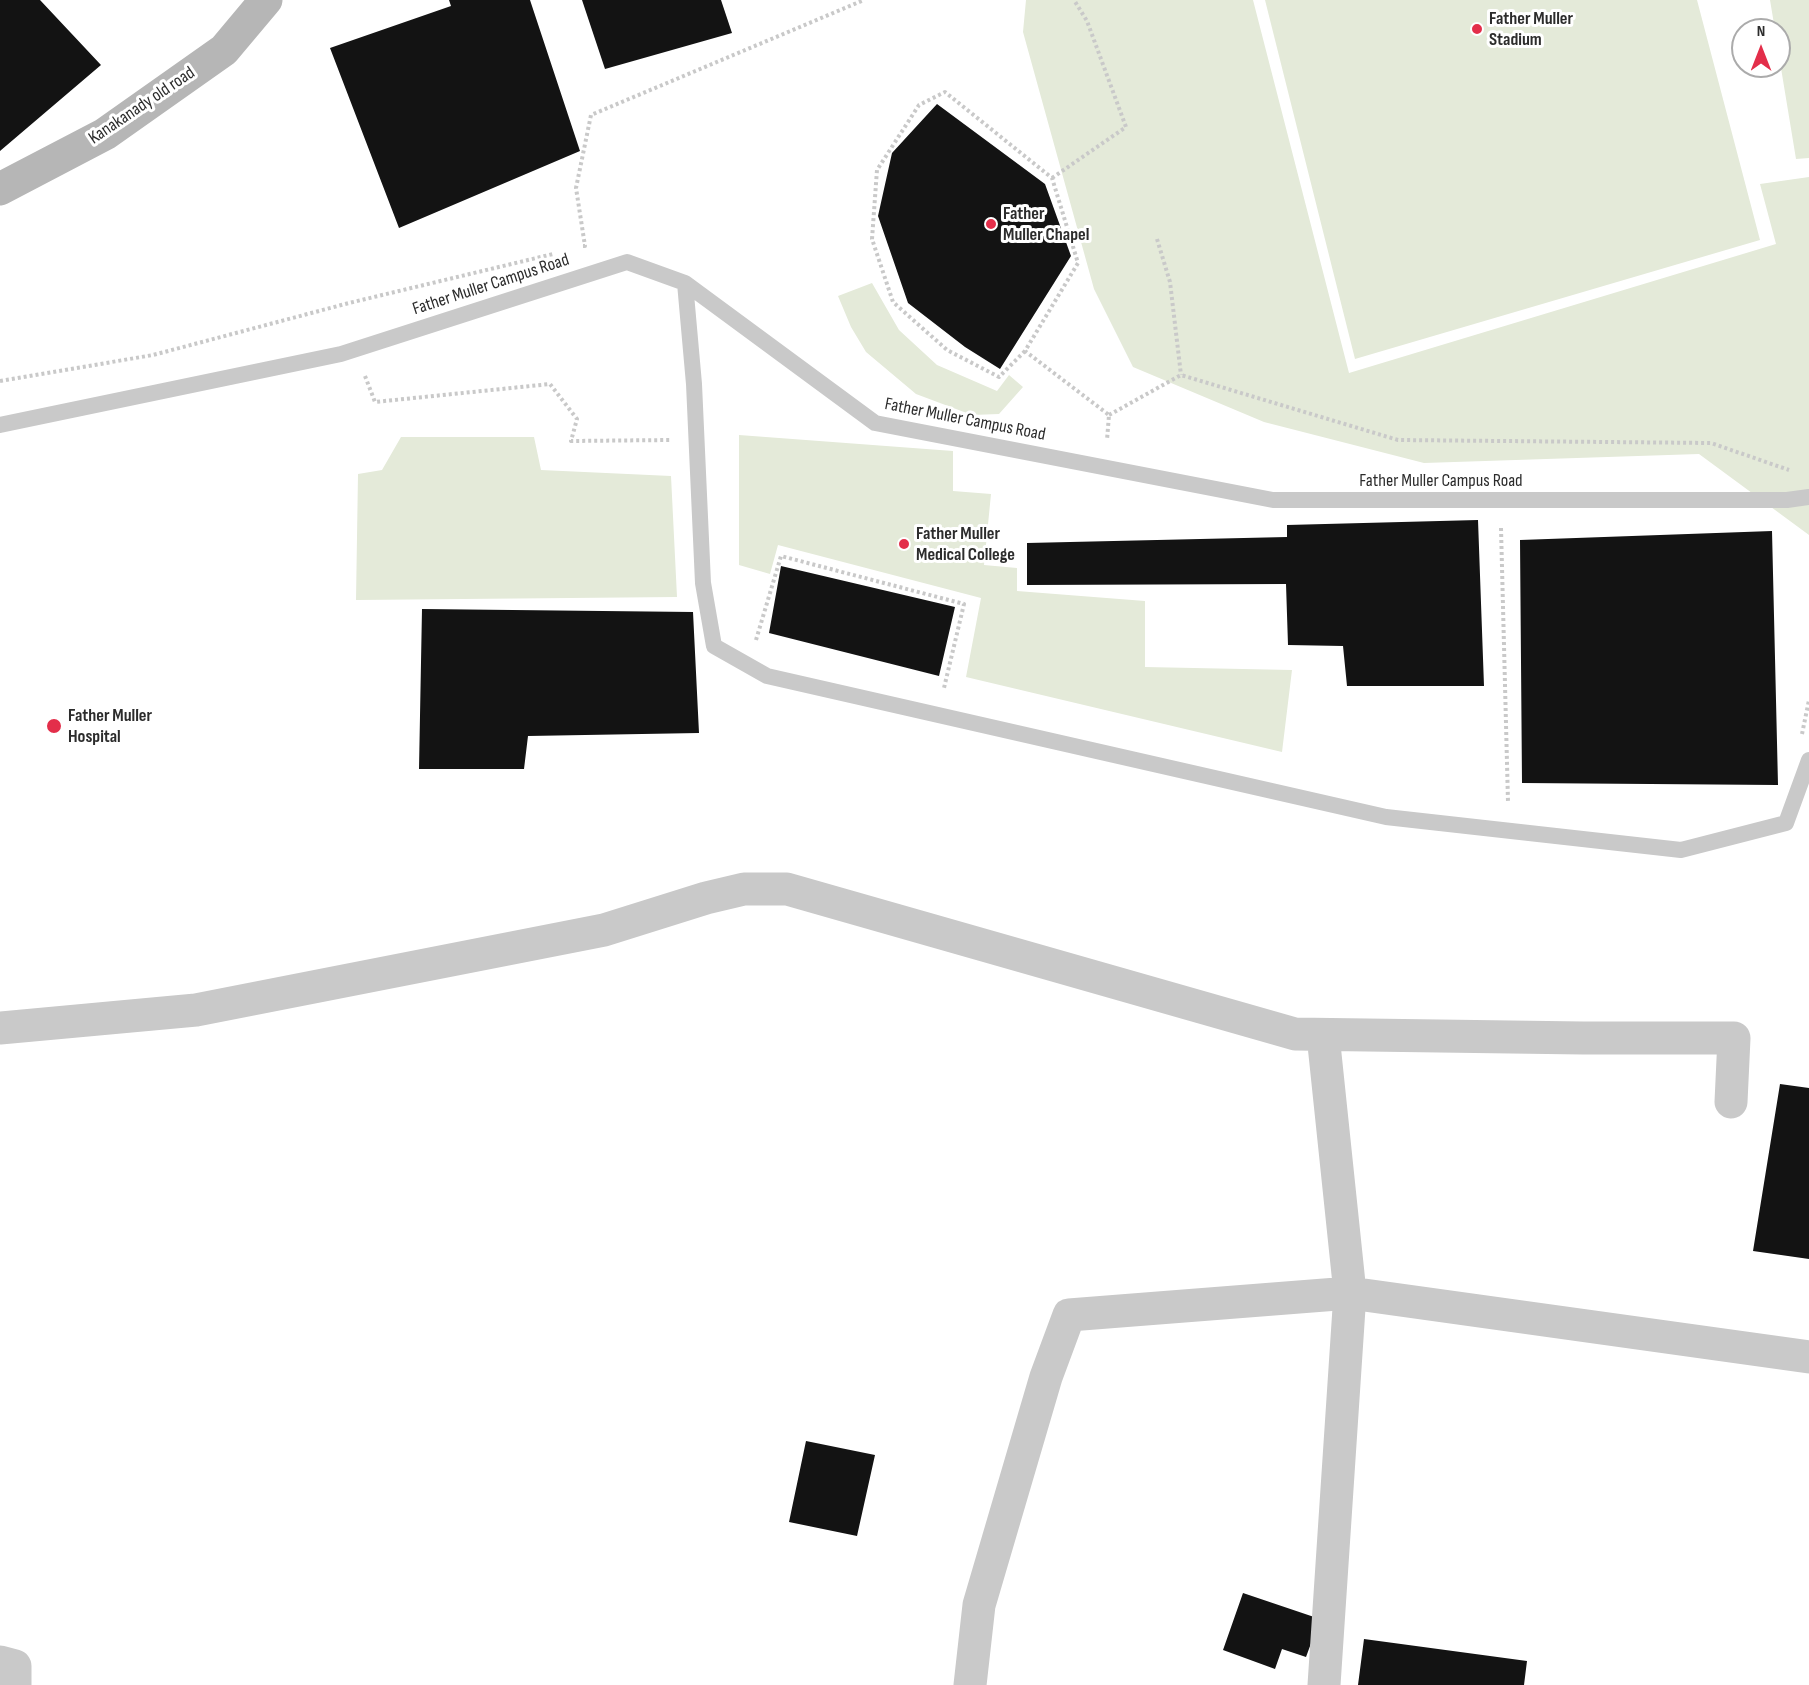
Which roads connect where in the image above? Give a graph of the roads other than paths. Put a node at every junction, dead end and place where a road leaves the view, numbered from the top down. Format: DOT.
graph roads {
  1 [pos="266,0"];
  2 [pos="0,189"];
  3 [pos="685,283"];
  4 [pos="0,425"];
  5 [pos="1809,497"];
  6 [pos="1809,760"];
  7 [pos="0,1028"];
  8 [pos="1323,1035"];
  9 [pos="1731,1102"];
  10 [pos="1350,1293"];
  11 [pos="1809,1357"];
  12 [pos="0,1662"];
  13 [pos="15,1685"];
  14 [pos="970,1685"];
  15 [pos="1324,1685"];
  1 -- 2 [label="street, Kanakanady old road"];
  3 -- 4 [label="lane, Father Muller Campus Road"];
  3 -- 5 [label="lane, Father Muller Campus Road"];
  3 -- 6 [label="lane"];
  7 -- 8 [label="street"];
  8 -- 9 [label="street"];
  8 -- 10 [label="street"];
  10 -- 11 [label="street"];
  10 -- 14 [label="street"];
  10 -- 15 [label="street"];
  12 -- 13 [label="street"];
}
